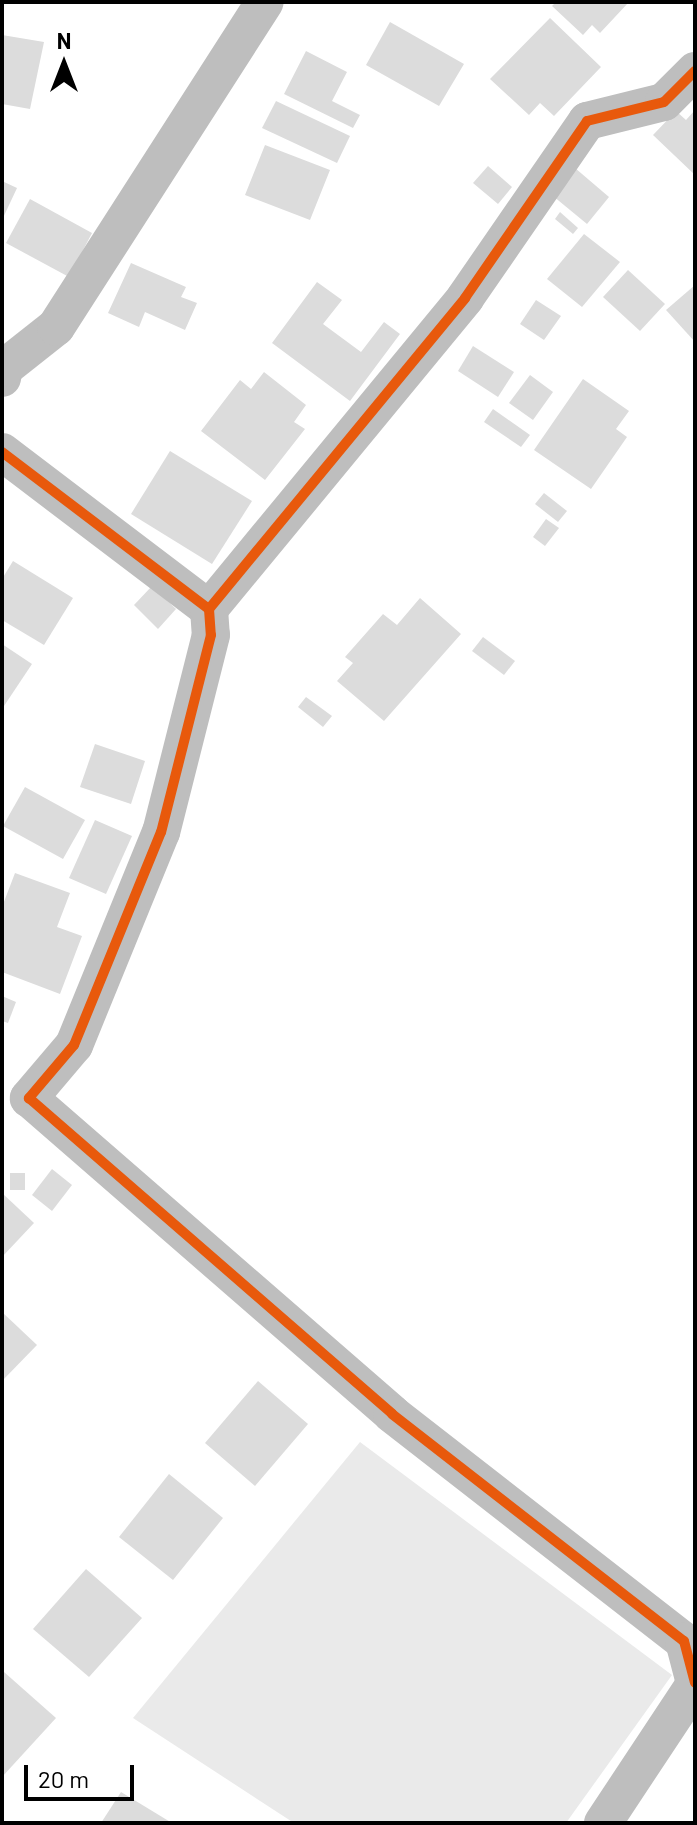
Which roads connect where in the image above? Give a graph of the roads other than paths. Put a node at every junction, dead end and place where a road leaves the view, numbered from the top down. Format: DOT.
graph roads {
  1 [pos="265,2"];
  2 [pos="695,71"];
  3 [pos="2,378"];
  4 [pos="2,452"];
  5 [pos="209,609"];
  6 [pos="695,1683"];
  7 [pos="603,1823"];
  1 -- 3 [label="street"];
  2 -- 5 [label="street"];
  4 -- 5 [label="street"];
  5 -- 6 [label="street"];
  6 -- 7 [label="street"];
}
